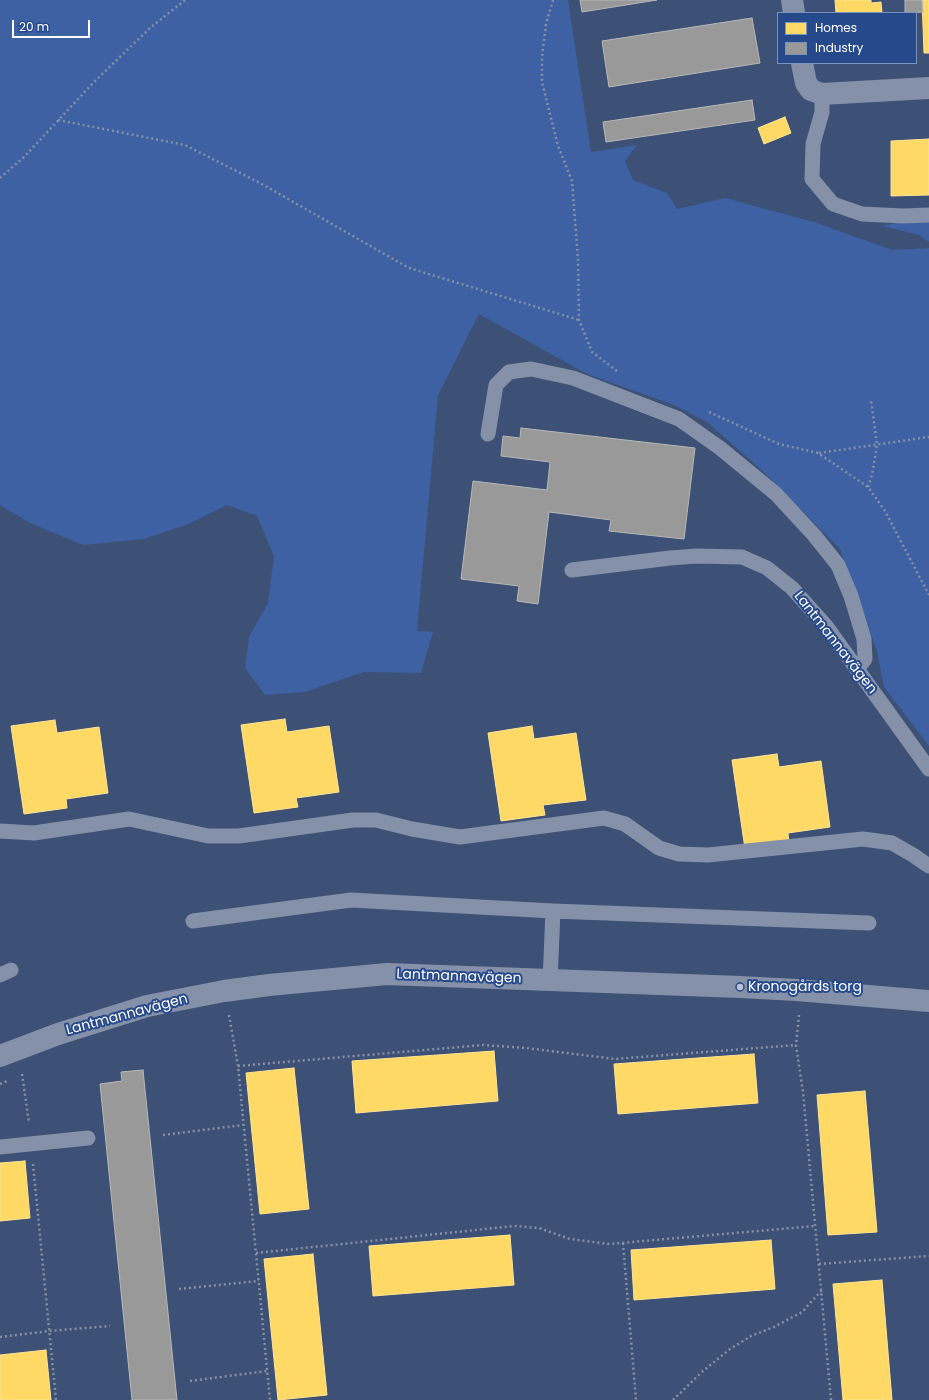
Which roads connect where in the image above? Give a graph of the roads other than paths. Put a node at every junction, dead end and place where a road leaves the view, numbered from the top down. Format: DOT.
graph roads {
  1 [pos="792,0"];
  2 [pos="794,12"];
  3 [pos="802,64"];
  4 [pos="929,88"];
  5 [pos="817,92"];
  6 [pos="929,214"];
  7 [pos="488,434"];
  8 [pos="572,570"];
  9 [pos="857,669"];
  10 [pos="929,769"];
  11 [pos="0,831"];
  12 [pos="929,866"];
  13 [pos="553,911"];
  14 [pos="193,921"];
  15 [pos="868,923"];
  16 [pos="550,981"];
  17 [pos="929,1001"];
  18 [pos="0,1056"];
  19 [pos="88,1138"];
  20 [pos="0,1147"];
  1 -- 2 [label="street"];
  3 -- 5 [label="street"];
  4 -- 5 [label="street"];
  5 -- 6 [label="lane"];
  7 -- 9 [label="lane"];
  8 -- 9 [label="lane, Lantmannavägen"];
  9 -- 10 [label="lane, Lantmannavägen"];
  11 -- 12 [label="lane"];
  13 -- 14 [label="lane"];
  13 -- 15 [label="lane"];
  13 -- 16 [label="lane"];
  16 -- 17 [label="street, Lantmannavägen"];
  16 -- 18 [label="street, Lantmannavägen"];
  19 -- 20 [label="lane"];
}
